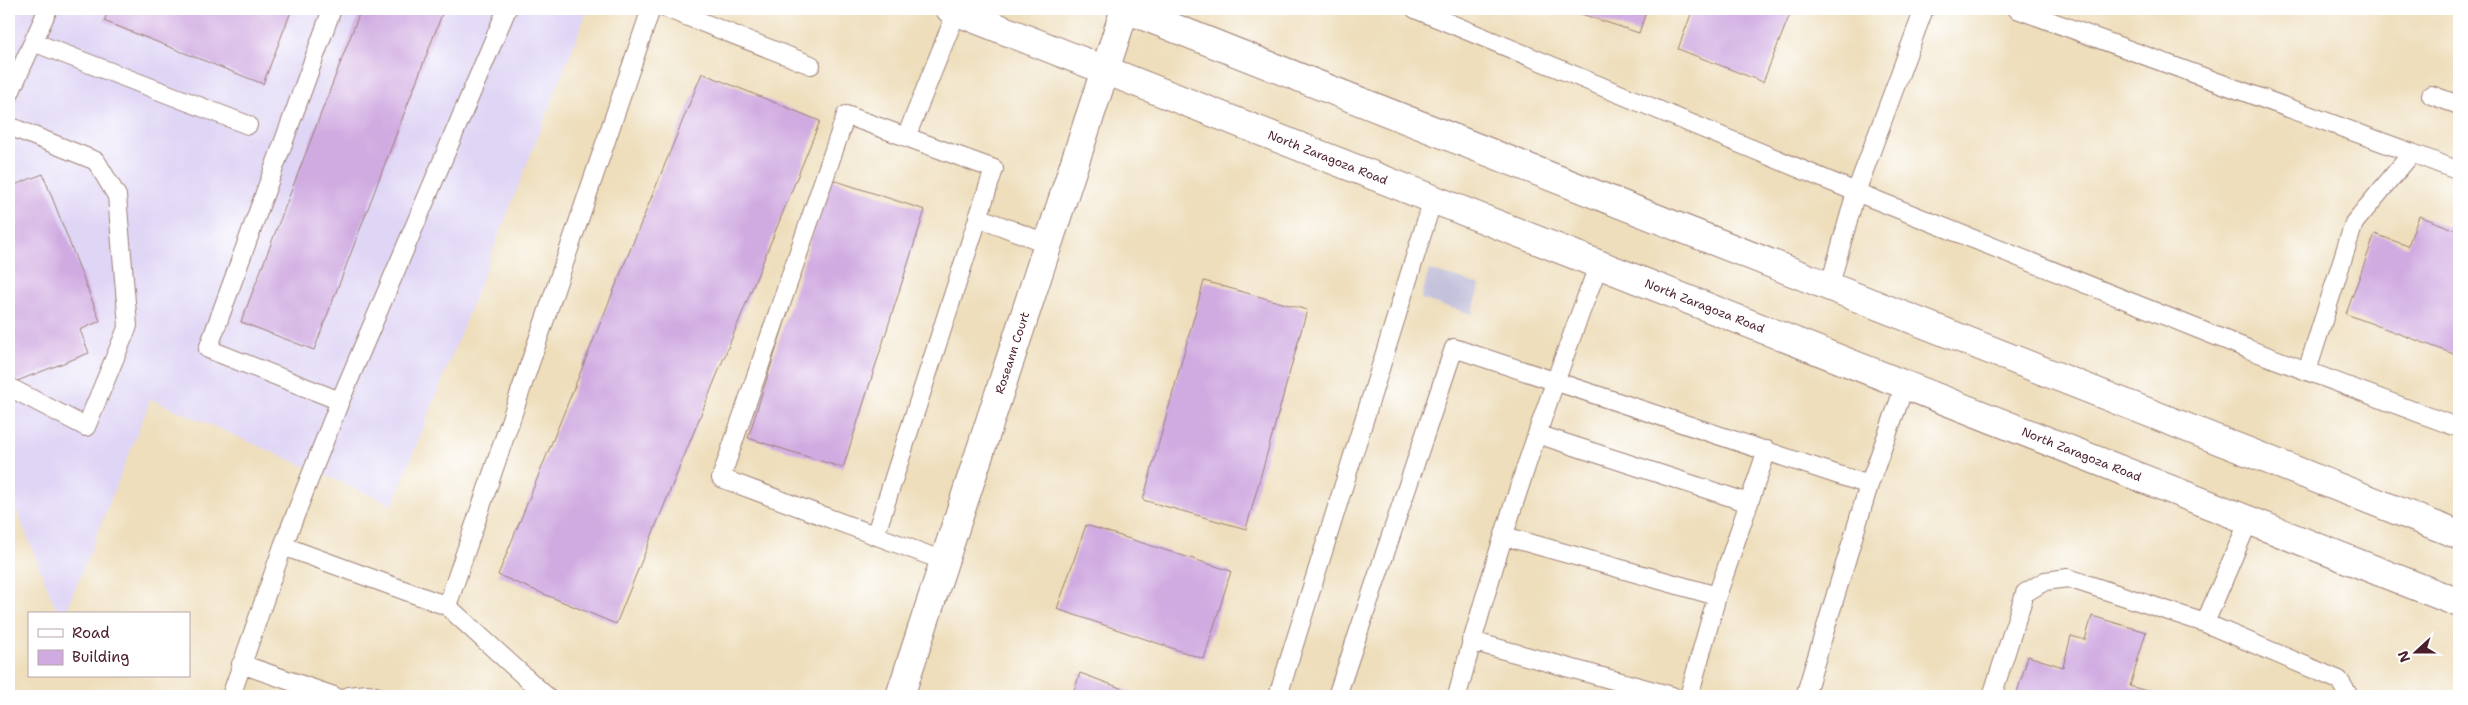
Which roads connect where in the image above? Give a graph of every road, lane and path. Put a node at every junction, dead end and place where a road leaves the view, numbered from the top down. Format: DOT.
graph roads {
  1 [pos="48,9"];
  2 [pos="332,9"];
  3 [pos="506,9"];
  4 [pos="651,9"];
  5 [pos="668,9"];
  6 [pos="1126,9"];
  7 [pos="1415,9"];
  8 [pos="1924,9"];
  9 [pos="2017,9"];
  10 [pos="953,10"];
  11 [pos="32,42"];
  12 [pos="811,65"];
  13 [pos="1105,70"];
  14 [pos="9,95"];
  15 [pos="2431,95"];
  16 [pos="2459,105"];
  17 [pos="248,125"];
  18 [pos="9,126"];
  19 [pos="906,137"];
  20 [pos="2412,153"];
  21 [pos="2459,171"];
  22 [pos="1856,192"];
  23 [pos="1433,199"];
  24 [pos="978,217"];
  25 [pos="1048,244"];
  26 [pos="1598,264"];
  27 [pos="1829,288"];
  28 [pos="2307,370"];
  29 [pos="1554,381"];
  30 [pos="1905,385"];
  31 [pos="9,387"];
  32 [pos="340,401"];
  33 [pos="2459,428"];
  34 [pos="1537,434"];
  35 [pos="1767,450"];
  36 [pos="1869,485"];
  37 [pos="1749,503"];
  38 [pos="2249,520"];
  39 [pos="2459,535"];
  40 [pos="875,536"];
  41 [pos="1504,536"];
  42 [pos="283,546"];
  43 [pos="944,561"];
  44 [pos="1718,596"];
  45 [pos="2459,603"];
  46 [pos="447,606"];
  47 [pos="2205,623"];
  48 [pos="1471,641"];
  49 [pos="241,664"];
  50 [pos="230,696"];
  51 [pos="334,696"];
  52 [pos="349,696"];
  53 [pos="376,696"];
  54 [pos="546,696"];
  55 [pos="900,696"];
  56 [pos="1278,696"];
  57 [pos="1337,696"];
  58 [pos="1457,696"];
  59 [pos="1672,696"];
  60 [pos="1689,696"];
  61 [pos="1805,696"];
  62 [pos="1992,696"];
  63 [pos="2349,696"];
  1 -- 11 [label="lane"];
  2 -- 32 [label="lane"];
  3 -- 32 [label="lane"];
  4 -- 46 [label="lane"];
  5 -- 12 [label="lane"];
  6 -- 13 [label="main road, Roseann Court"];
  6 -- 27 [label="main road"];
  7 -- 22 [label="lane"];
  8 -- 22 [label="lane"];
  9 -- 20 [label="lane"];
  10 -- 13 [label="main road, North Zaragoza Road"];
  10 -- 19 [label="lane"];
  11 -- 14 [label="lane"];
  11 -- 17 [label="lane"];
  13 -- 23 [label="main road, North Zaragoza Road"];
  13 -- 25 [label="main road, Roseann Court"];
  15 -- 16 [label="lane"];
  18 -- 31 [label="lane"];
  19 -- 24 [label="lane"];
  19 -- 40 [label="lane"];
  20 -- 21 [label="lane"];
  20 -- 28 [label="lane"];
  22 -- 27 [label="lane"];
  22 -- 28 [label="lane"];
  23 -- 26 [label="main road, North Zaragoza Road"];
  23 -- 56 [label="lane"];
  24 -- 25 [label="lane"];
  24 -- 40 [label="lane"];
  25 -- 43 [label="main road, Roseann Court"];
  26 -- 29 [label="lane"];
  26 -- 30 [label="main road, North Zaragoza Road"];
  27 -- 39 [label="main road"];
  28 -- 33 [label="lane"];
  29 -- 34 [label="lane"];
  29 -- 35 [label="lane"];
  29 -- 57 [label="lane"];
  30 -- 36 [label="lane"];
  30 -- 38 [label="main road, North Zaragoza Road"];
  32 -- 42 [label="lane"];
  34 -- 37 [label="lane"];
  34 -- 41 [label="lane"];
  35 -- 36 [label="lane"];
  35 -- 37 [label="lane"];
  36 -- 61 [label="lane"];
  37 -- 44 [label="lane"];
  38 -- 45 [label="main road, North Zaragoza Road"];
  38 -- 47 [label="lane"];
  40 -- 43 [label="lane"];
  41 -- 44 [label="lane"];
  41 -- 48 [label="lane"];
  42 -- 46 [label="lane"];
  42 -- 49 [label="lane"];
  43 -- 55 [label="main road, Roseann Court"];
  44 -- 60 [label="lane"];
  46 -- 54 [label="lane"];
  47 -- 62 [label="lane"];
  47 -- 63 [label="lane"];
  48 -- 58 [label="lane"];
  48 -- 59 [label="lane"];
  49 -- 50 [label="lane"];
  49 -- 51 [label="lane"];
  52 -- 53 [label="lane"];
}
